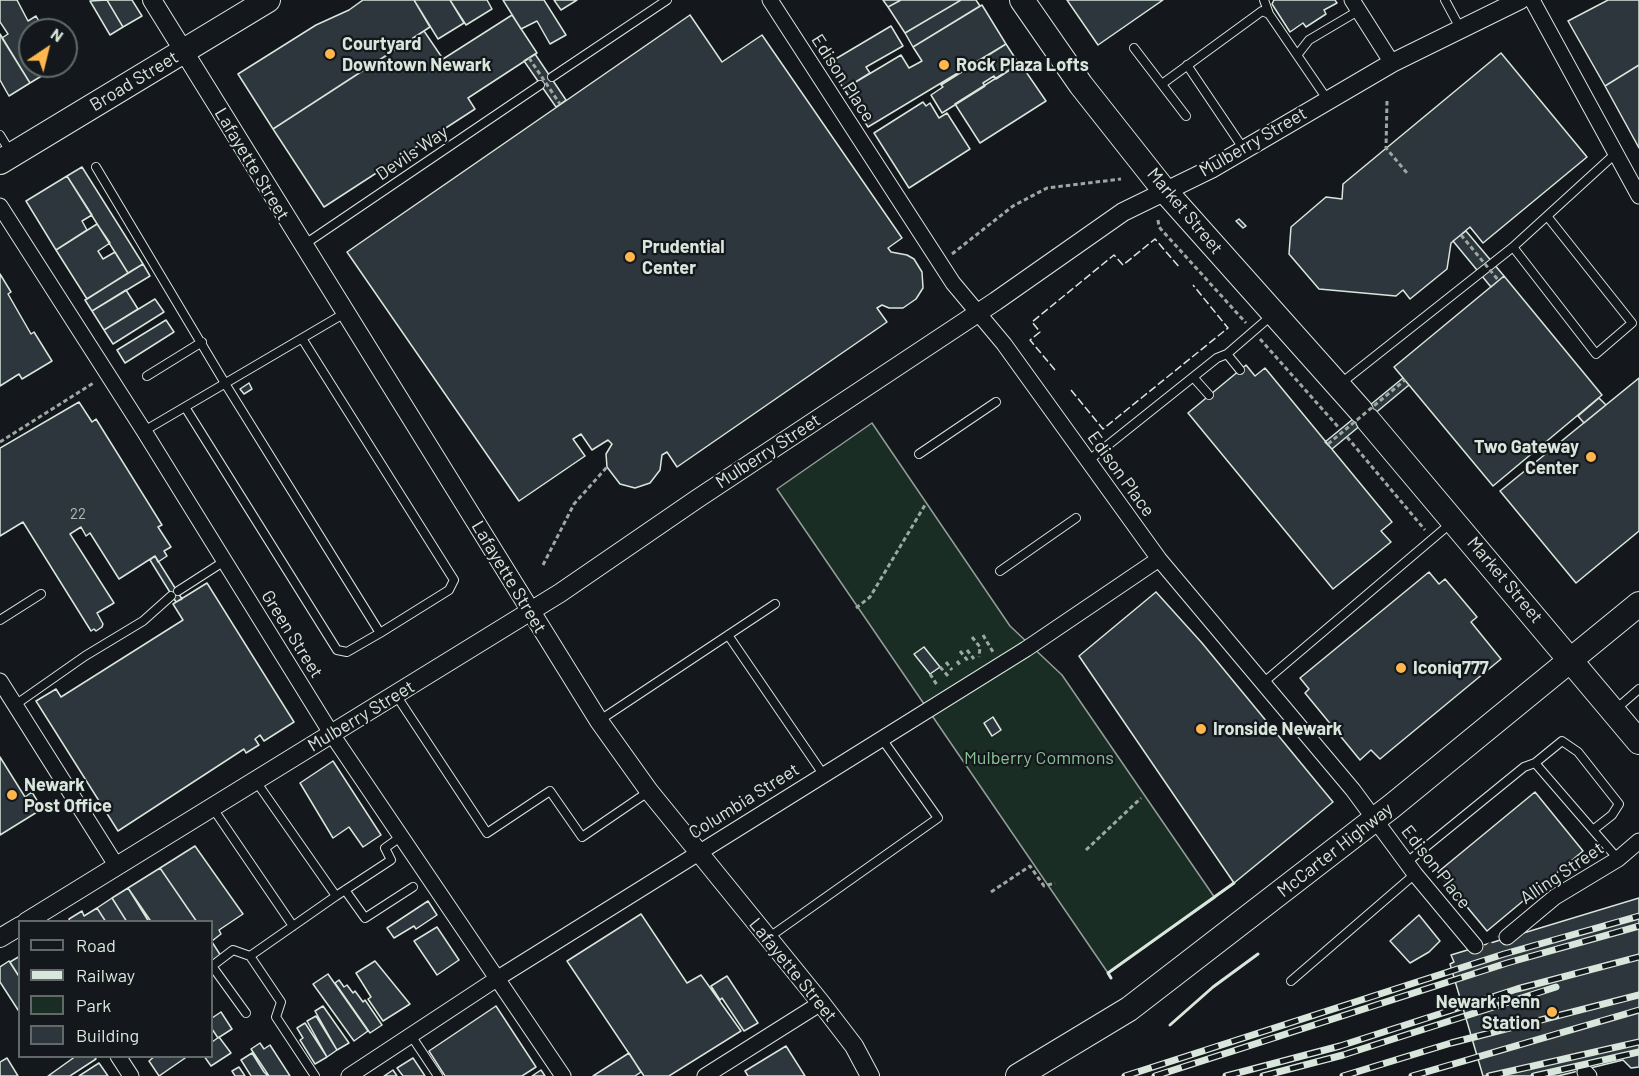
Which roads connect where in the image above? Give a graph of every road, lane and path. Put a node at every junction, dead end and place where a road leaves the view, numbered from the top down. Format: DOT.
graph roads {
  1 [pos="152,0"];
  2 [pos="268,0"];
  3 [pos="667,0"];
  4 [pos="770,0"];
  5 [pos="1022,0"];
  6 [pos="1264,0"];
  7 [pos="1445,0"];
  8 [pos="1520,0"];
  9 [pos="1532,0"];
  10 [pos="1355,5"];
  11 [pos="1269,14"];
  12 [pos="1461,29"];
  13 [pos="1134,48"];
  14 [pos="183,52"];
  15 [pos="1298,54"];
  16 [pos="529,58"];
  17 [pos="1392,63"];
  18 [pos="1186,65"];
  19 [pos="552,77"];
  20 [pos="1162,84"];
  21 [pos="540,85"];
  22 [pos="1327,99"];
  23 [pos="1387,101"];
  24 [pos="560,104"];
  25 [pos="1186,116"];
  26 [pos="1244,149"];
  27 [pos="4,151"];
  28 [pos="1615,154"];
  29 [pos="96,167"];
  30 [pos="1407,173"];
  31 [pos="1121,179"];
  32 [pos="1164,190"];
  33 [pos="1639,196"];
  34 [pos="0,206"];
  35 [pos="1547,216"];
  36 [pos="1461,235"];
  37 [pos="302,246"];
  38 [pos="1513,247"];
  39 [pos="950,255"];
  40 [pos="1499,281"];
  41 [pos="1276,312"];
  42 [pos="345,313"];
  43 [pos="978,313"];
  44 [pos="303,340"];
  45 [pos="202,342"];
  46 [pos="1227,354"];
  47 [pos="1240,370"];
  48 [pos="108,374"];
  49 [pos="147,376"];
  50 [pos="1194,377"];
  51 [pos="1405,380"];
  52 [pos="226,385"];
  53 [pos="1339,385"];
  54 [pos="1209,395"];
  55 [pos="996,402"];
  56 [pos="185,407"];
  57 [pos="144,431"];
  58 [pos="1347,437"];
  59 [pos="0,442"];
  60 [pos="1328,444"];
  61 [pos="919,454"];
  62 [pos="1087,462"];
  63 [pos="607,467"];
  64 [pos="925,505"];
  65 [pos="1076,518"];
  66 [pos="1454,521"];
  67 [pos="1432,539"];
  68 [pos="1159,559"];
  69 [pos="223,562"];
  70 [pos="543,565"];
  71 [pos="1000,571"];
  72 [pos="41,594"];
  73 [pos="775,604"];
  74 [pos="1639,604"];
  75 [pos="856,608"];
  76 [pos="531,612"];
  77 [pos="0,620"];
  78 [pos="380,633"];
  79 [pos="983,635"];
  80 [pos="728,636"];
  81 [pos="972,637"];
  82 [pos="967,650"];
  83 [pos="960,651"];
  84 [pos="995,656"];
  85 [pos="979,657"];
  86 [pos="974,658"];
  87 [pos="957,661"];
  88 [pos="968,661"];
  89 [pos="1570,661"];
  90 [pos="946,662"];
  91 [pos="960,665"];
  92 [pos="940,667"];
  93 [pos="952,670"];
  94 [pos="930,674"];
  95 [pos="948,676"];
  96 [pos="0,681"];
  97 [pos="1264,682"];
  98 [pos="1639,689"];
  99 [pos="940,690"];
  100 [pos="396,694"];
  101 [pos="15,705"];
  102 [pos="1613,712"];
  103 [pos="599,721"];
  104 [pos="331,733"];
  105 [pos="881,738"];
  106 [pos="1639,742"];
  107 [pos="1535,763"];
  108 [pos="823,774"];
  109 [pos="255,780"];
  110 [pos="649,791"];
  111 [pos="1141,798"];
  112 [pos="211,806"];
  113 [pos="1375,820"];
  114 [pos="1593,830"];
  115 [pos="399,838"];
  116 [pos="1639,841"];
  117 [pos="1086,850"];
  118 [pos="699,853"];
  119 [pos="1618,859"];
  120 [pos="116,865"];
  121 [pos="1411,868"];
  122 [pos="1055,883"];
  123 [pos="413,887"];
  124 [pos="345,890"];
  125 [pos="991,892"];
  126 [pos="336,896"];
  127 [pos="29,920"];
  128 [pos="293,926"];
  129 [pos="18,927"];
  130 [pos="1507,937"];
  131 [pos="0,938"];
  132 [pos="768,938"];
  133 [pos="1475,946"];
  134 [pos="250,956"];
  135 [pos="213,965"];
  136 [pos="213,967"];
  137 [pos="498,978"];
  138 [pos="1291,981"];
  139 [pos="821,1003"];
  140 [pos="246,1013"];
  141 [pos="412,1037"];
  142 [pos="119,1058"];
  143 [pos="131,1076"];
  144 [pos="315,1076"];
  145 [pos="349,1076"];
  146 [pos="438,1076"];
  147 [pos="563,1076"];
  148 [pos="705,1076"];
  149 [pos="870,1076"];
  150 [pos="1018,1076"];
  1 -- 14 [label="street, Lafayette Street"];
  2 -- 14 [label="main road, Broad Street"];
  3 -- 19 [label="lane"];
  4 -- 43 [label="street, Edison Place"];
  5 -- 32 [label="main road, Market Street"];
  6 -- 11 [label="lane"];
  7 -- 12 [label="lane"];
  8 -- 12 [label="street, Mulberry Street"];
  9 -- 28 [label="street"];
  10 -- 15 [label="lane"];
  10 -- 17 [label="street"];
  11 -- 15 [label="lane"];
  11 -- 18 [label="lane"];
  12 -- 17 [label="street, Mulberry Street"];
  13 -- 20 [label="lane"];
  14 -- 27 [label="main road, Broad Street"];
  14 -- 37 [label="street, Lafayette Street"];
  15 -- 22 [label="lane"];
  16 -- 24 [label="path, bridge"];
  17 -- 22 [label="street, Mulberry Street"];
  18 -- 20 [label="lane"];
  18 -- 26 [label="lane"];
  20 -- 25 [label="lane"];
  21 -- 37 [label="lane, Devils Way"];
  22 -- 26 [label="street, Mulberry Street"];
  23 -- 30 [label="path"];
  26 -- 32 [label="street, Mulberry Street"];
  28 -- 33 [label="street"];
  28 -- 35 [label="lane"];
  29 -- 45 [label="lane"];
  31 -- 39 [label="path"];
  32 -- 41 [label="main road, Market Street"];
  32 -- 43 [label="street, Mulberry Street"];
  34 -- 48 [label="street, Green Street"];
  35 -- 38 [label="lane"];
  35 -- 38 [label="lane"];
  36 -- 40 [label="path, bridge"];
  37 -- 42 [label="street, Lafayette Street"];
  38 -- 53 [label="lane"];
  41 -- 46 [label="lane"];
  41 -- 53 [label="main road, Market Street"];
  42 -- 44 [label="lane"];
  42 -- 76 [label="street, Lafayette Street"];
  43 -- 62 [label="street, Edison Place"];
  43 -- 76 [label="street, Mulberry Street"];
  44 -- 52 [label="lane"];
  44 -- 78 [label="lane"];
  45 -- 49 [label="lane"];
  45 -- 52 [label="lane"];
  46 -- 47 [label="lane"];
  46 -- 50 [label="lane"];
  48 -- 57 [label="street, Green Street"];
  48 -- 59 [label="path"];
  50 -- 54 [label="lane"];
  50 -- 62 [label="lane"];
  51 -- 60 [label="path, bridge"];
  52 -- 56 [label="lane"];
  52 -- 78 [label="lane"];
  53 -- 66 [label="main road, Market Street"];
  55 -- 61 [label="lane"];
  56 -- 57 [label="lane"];
  56 -- 78 [label="lane"];
  57 -- 69 [label="street, Green Street"];
  58 -- 67 [label="path"];
  62 -- 68 [label="street, Edison Place"];
  63 -- 70 [label="path"];
  64 -- 75 [label="path"];
  65 -- 71 [label="lane"];
  66 -- 67 [label="lane"];
  66 -- 89 [label="main road, Market Street"];
  67 -- 97 [label="lane"];
  68 -- 97 [label="street, Edison Place"];
  68 -- 105 [label="street, Columbia Street"];
  69 -- 101 [label="lane"];
  69 -- 104 [label="street, Green Street"];
  72 -- 77 [label="lane"];
  73 -- 80 [label="lane"];
  74 -- 89 [label="main road, McCarter Highway"];
  76 -- 100 [label="street, Mulberry Street"];
  76 -- 103 [label="street, Lafayette Street"];
  79 -- 84 [label="path"];
  80 -- 103 [label="lane"];
  80 -- 108 [label="lane"];
  81 -- 85 [label="path"];
  82 -- 86 [label="path"];
  83 -- 88 [label="path"];
  87 -- 91 [label="path"];
  89 -- 102 [label="main road, Market Street"];
  89 -- 113 [label="main road, McCarter Highway"];
  90 -- 93 [label="path"];
  92 -- 95 [label="path"];
  94 -- 99 [label="path"];
  96 -- 101 [label="street"];
  97 -- 113 [label="street, Edison Place"];
  98 -- 102 [label="lane"];
  100 -- 104 [label="street, Mulberry Street"];
  100 -- 110 [label="lane"];
  101 -- 120 [label="street"];
  102 -- 106 [label="main road, Market Street"];
  103 -- 110 [label="street, Lafayette Street"];
  104 -- 109 [label="street, Mulberry Street"];
  104 -- 115 [label="street, Green Street"];
  105 -- 108 [label="street, Columbia Street"];
  105 -- 132 [label="lane"];
  107 -- 114 [label="lane"];
  107 -- 114 [label="lane"];
  107 -- 121 [label="lane"];
  108 -- 118 [label="street, Columbia Street"];
  109 -- 112 [label="street, Mulberry Street"];
  109 -- 126 [label="lane"];
  110 -- 118 [label="street, Lafayette Street"];
  111 -- 117 [label="path"];
  112 -- 120 [label="street, Mulberry Street"];
  112 -- 128 [label="lane"];
  113 -- 121 [label="street, Edison Place"];
  113 -- 150 [label="main road, McCarter Highway"];
  114 -- 119 [label="lane"];
  115 -- 124 [label="lane"];
  115 -- 137 [label="street, Green Street"];
  116 -- 119 [label="street, Alling Street"];
  118 -- 132 [label="street, Lafayette Street"];
  118 -- 137 [label="street, Columbia Street"];
  119 -- 130 [label="street, Alling Street"];
  120 -- 127 [label="street, Mulberry Street"];
  121 -- 133 [label="street, Edison Place"];
  121 -- 138 [label="lane"];
  122 -- 125 [label="path"];
  123 -- 124 [label="lane"];
  124 -- 126 [label="lane"];
  126 -- 128 [label="lane"];
  128 -- 134 [label="lane"];
  129 -- 131 [label="street, Mulberry Street"];
  132 -- 139 [label="street, Lafayette Street"];
  134 -- 135 [label="lane"];
  134 -- 144 [label="lane"];
  136 -- 140 [label="lane"];
  137 -- 141 [label="street, Columbia Street"];
  137 -- 147 [label="street, Green Street"];
  139 -- 148 [label="street"];
  139 -- 149 [label="street, Lafayette Street"];
  141 -- 145 [label="street, Columbia Street"];
  141 -- 146 [label="lane"];
  142 -- 143 [label="street"];
}
